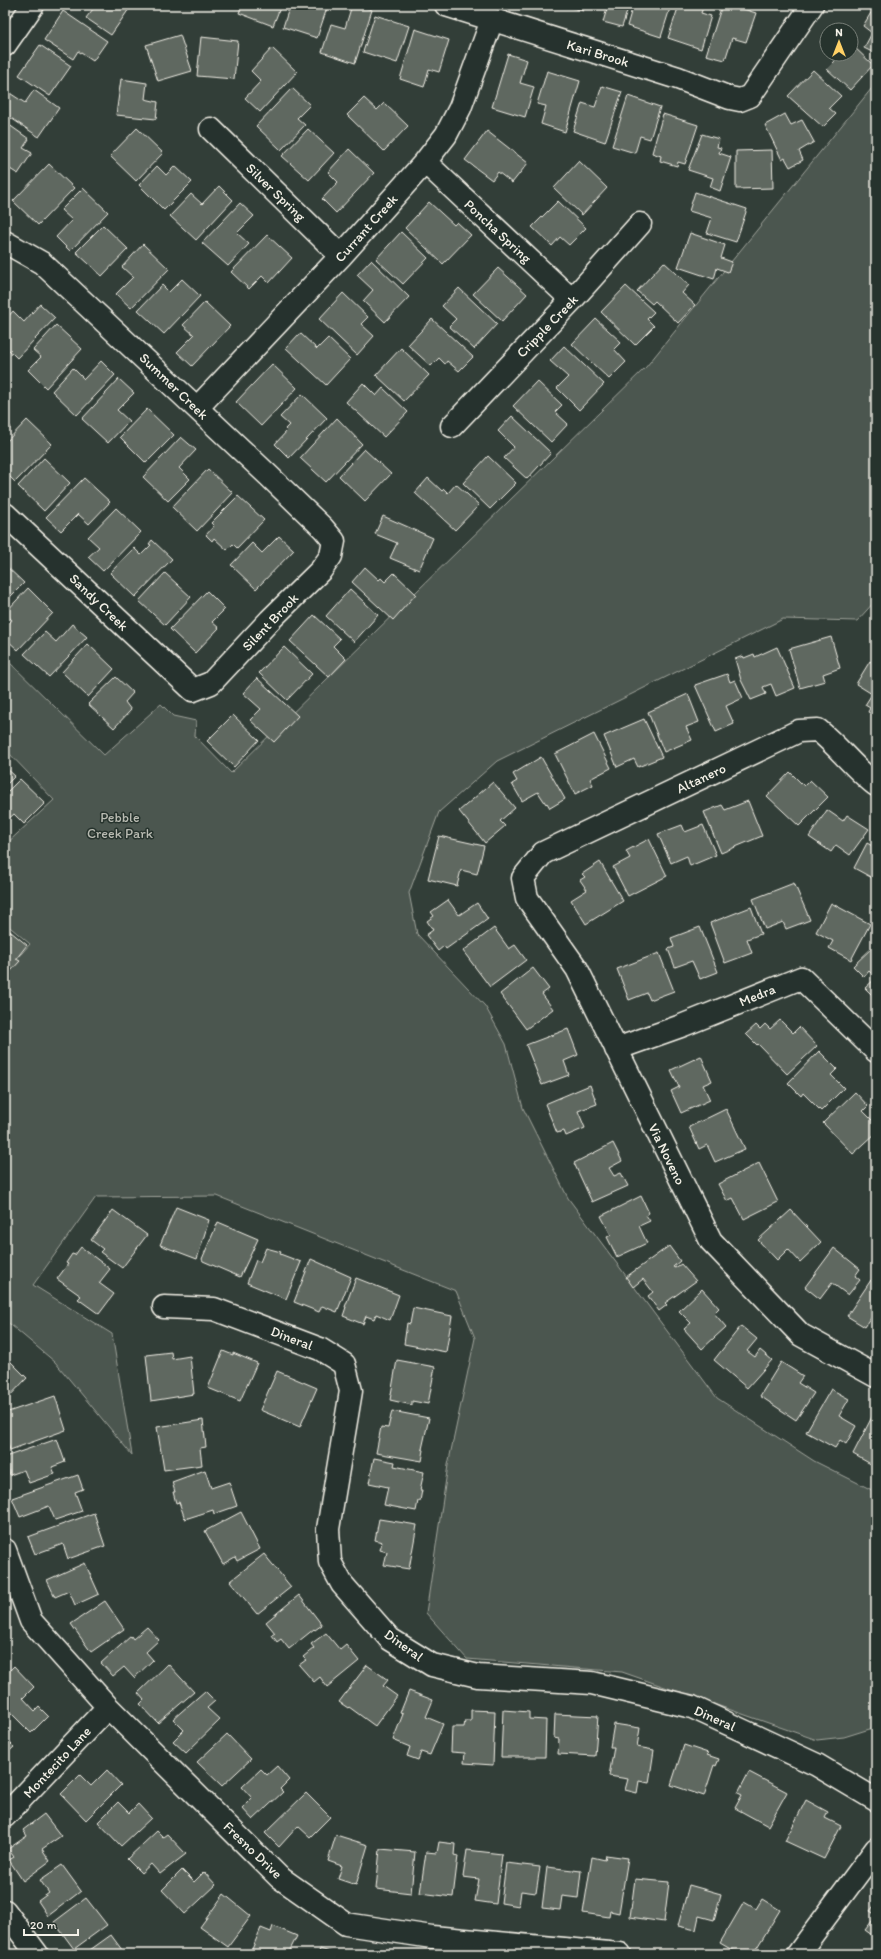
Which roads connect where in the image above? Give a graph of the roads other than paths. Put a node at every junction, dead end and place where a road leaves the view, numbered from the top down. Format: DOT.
graph roads {
  1 [pos="33,5"];
  2 [pos="446,5"];
  3 [pos="812,5"];
  4 [pos="492,20"];
  5 [pos="5,45"];
  6 [pos="211,129"];
  7 [pos="424,162"];
  8 [pos="640,224"];
  9 [pos="5,242"];
  10 [pos="341,256"];
  11 [pos="572,300"];
  12 [pos="197,408"];
  13 [pos="452,426"];
  14 [pos="5,514"];
  15 [pos="334,541"];
  16 [pos="193,690"];
  17 [pos="876,786"];
  18 [pos="523,878"];
  19 [pos="616,1050"];
  20 [pos="876,1051"];
  21 [pos="164,1307"];
  22 [pos="876,1376"];
  23 [pos="5,1550"];
  24 [pos="108,1707"];
  25 [pos="876,1800"];
  26 [pos="5,1816"];
  27 [pos="876,1849"];
  28 [pos="5,1911"];
  29 [pos="37,1954"];
  30 [pos="620,1954"];
  31 [pos="798,1954"];
  1 -- 5 [label="street"];
  2 -- 4 [label="street, Kari Brook"];
  3 -- 4 [label="street, Kari Brook"];
  4 -- 7 [label="street, Currant Creek"];
  6 -- 10 [label="street, Silver Spring"];
  7 -- 10 [label="street, Currant Creek"];
  7 -- 11 [label="street, Poncha Spring"];
  8 -- 11 [label="street, Cripple Creek"];
  9 -- 12 [label="street, Summer Creek"];
  10 -- 12 [label="street, Currant Creek"];
  11 -- 13 [label="street, Cripple Creek"];
  12 -- 15 [label="street, Summer Creek"];
  14 -- 16 [label="street, Sandy Creek"];
  15 -- 16 [label="street, Silent Brook"];
  17 -- 18 [label="street, Altanero"];
  18 -- 19 [label="street, Via Noveno"];
  19 -- 20 [label="street, Medra"];
  19 -- 22 [label="street, Via Noveno"];
  21 -- 25 [label="street, Dineral"];
  23 -- 24 [label="street, Fresno Drive"];
  24 -- 26 [label="street, Montecito Lane"];
  24 -- 30 [label="street, Fresno Drive"];
  27 -- 31 [label="street"];
  28 -- 29 [label="street"];
}
